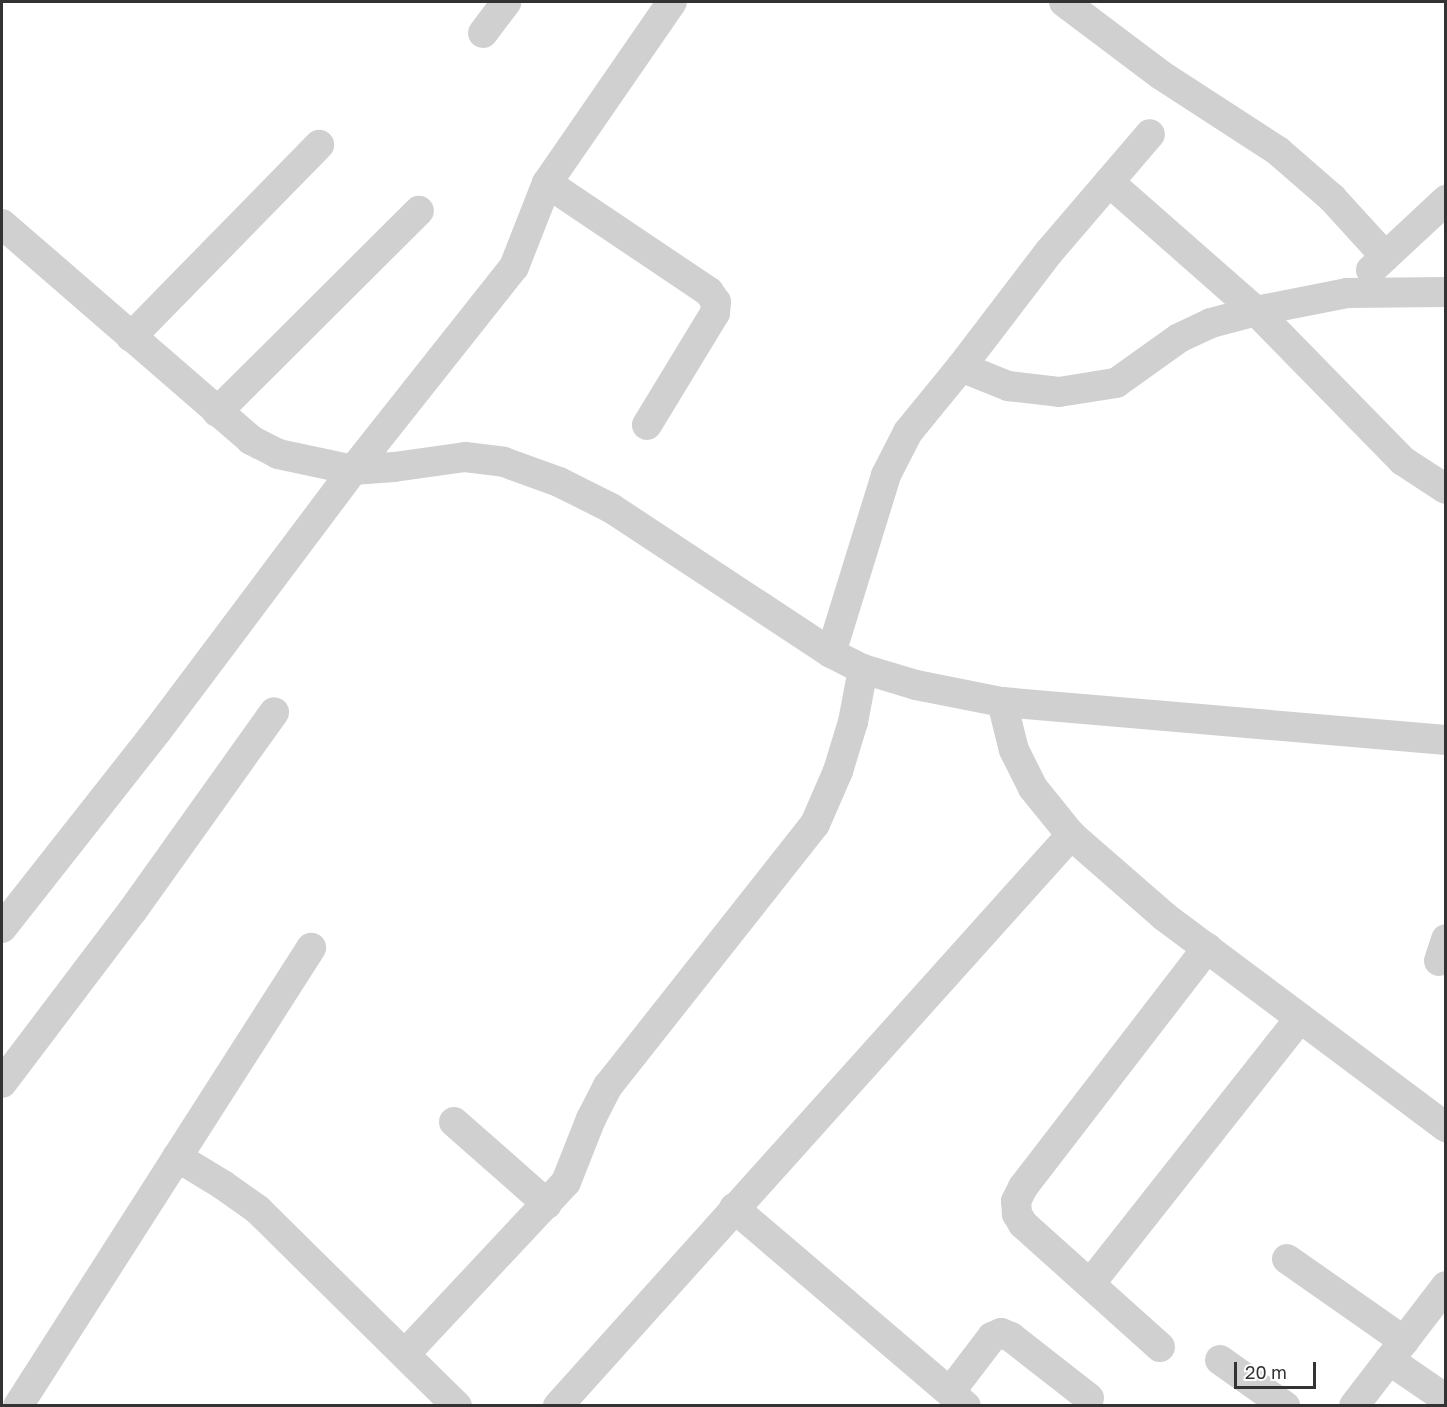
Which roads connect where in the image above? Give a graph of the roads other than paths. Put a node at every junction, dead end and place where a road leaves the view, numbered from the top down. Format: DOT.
graph roads {
  1 [pos="506,2"];
  2 [pos="672,2"];
  3 [pos="1064,2"];
  4 [pos="483,33"];
  5 [pos="1150,134"];
  6 [pos="319,146"];
  7 [pos="1109,182"];
  8 [pos="548,183"];
  9 [pos="1446,200"];
  10 [pos="419,211"];
  11 [pos="2,225"];
  12 [pos="1385,256"];
  13 [pos="1446,292"];
  14 [pos="1347,293"];
  15 [pos="1256,311"];
  16 [pos="131,337"];
  17 [pos="961,367"];
  18 [pos="217,412"];
  19 [pos="647,425"];
  20 [pos="353,470"];
  21 [pos="1446,489"];
  22 [pos="831,653"];
  23 [pos="863,669"];
  24 [pos="1002,702"];
  25 [pos="274,712"];
  26 [pos="1446,740"];
  27 [pos="1071,835"];
  28 [pos="2,928"];
  29 [pos="311,948"];
  30 [pos="1207,948"];
  31 [pos="1300,1018"];
  32 [pos="2,1083"];
  33 [pos="454,1122"];
  34 [pos="1446,1127"];
  35 [pos="177,1157"];
  36 [pos="547,1204"];
  37 [pos="734,1208"];
  38 [pos="1287,1259"];
  39 [pos="1090,1284"];
  40 [pos="1446,1286"];
  41 [pos="1160,1347"];
  42 [pos="1396,1350"];
  43 [pos="406,1353"];
  44 [pos="1220,1360"];
  45 [pos="1089,1398"];
  46 [pos="958,1399"];
  47 [pos="1446,1399"];
  48 [pos="18,1406"];
  49 [pos="457,1406"];
  50 [pos="558,1406"];
  51 [pos="1285,1406"];
  52 [pos="1354,1406"];
  1 -- 4 [label="street"];
  2 -- 8 [label="street"];
  3 -- 12 [label="street"];
  5 -- 7 [label="street"];
  6 -- 16 [label="street"];
  7 -- 15 [label="street"];
  7 -- 17 [label="street"];
  8 -- 19 [label="street"];
  8 -- 20 [label="street"];
  9 -- 12 [label="street"];
  10 -- 18 [label="street"];
  11 -- 16 [label="street"];
  12 -- 14 [label="street"];
  13 -- 14 [label="street"];
  14 -- 15 [label="street"];
  15 -- 17 [label="street"];
  15 -- 21 [label="street"];
  16 -- 18 [label="street"];
  17 -- 22 [label="street"];
  18 -- 20 [label="street"];
  20 -- 22 [label="street"];
  20 -- 28 [label="street"];
  22 -- 23 [label="street"];
  23 -- 24 [label="street"];
  23 -- 36 [label="street"];
  24 -- 26 [label="street"];
  24 -- 27 [label="street"];
  25 -- 32 [label="street"];
  27 -- 30 [label="street"];
  27 -- 37 [label="street"];
  29 -- 35 [label="street"];
  30 -- 31 [label="street"];
  30 -- 39 [label="street"];
  31 -- 34 [label="street"];
  31 -- 39 [label="street"];
  33 -- 36 [label="street"];
  35 -- 43 [label="street"];
  35 -- 48 [label="street"];
  36 -- 43 [label="street"];
  37 -- 46 [label="street"];
  37 -- 50 [label="street"];
  38 -- 42 [label="street"];
  39 -- 41 [label="street"];
  40 -- 42 [label="street"];
  42 -- 47 [label="street"];
  42 -- 52 [label="street"];
  43 -- 49 [label="street"];
  44 -- 51 [label="street"];
  45 -- 46 [label="street"];
}
